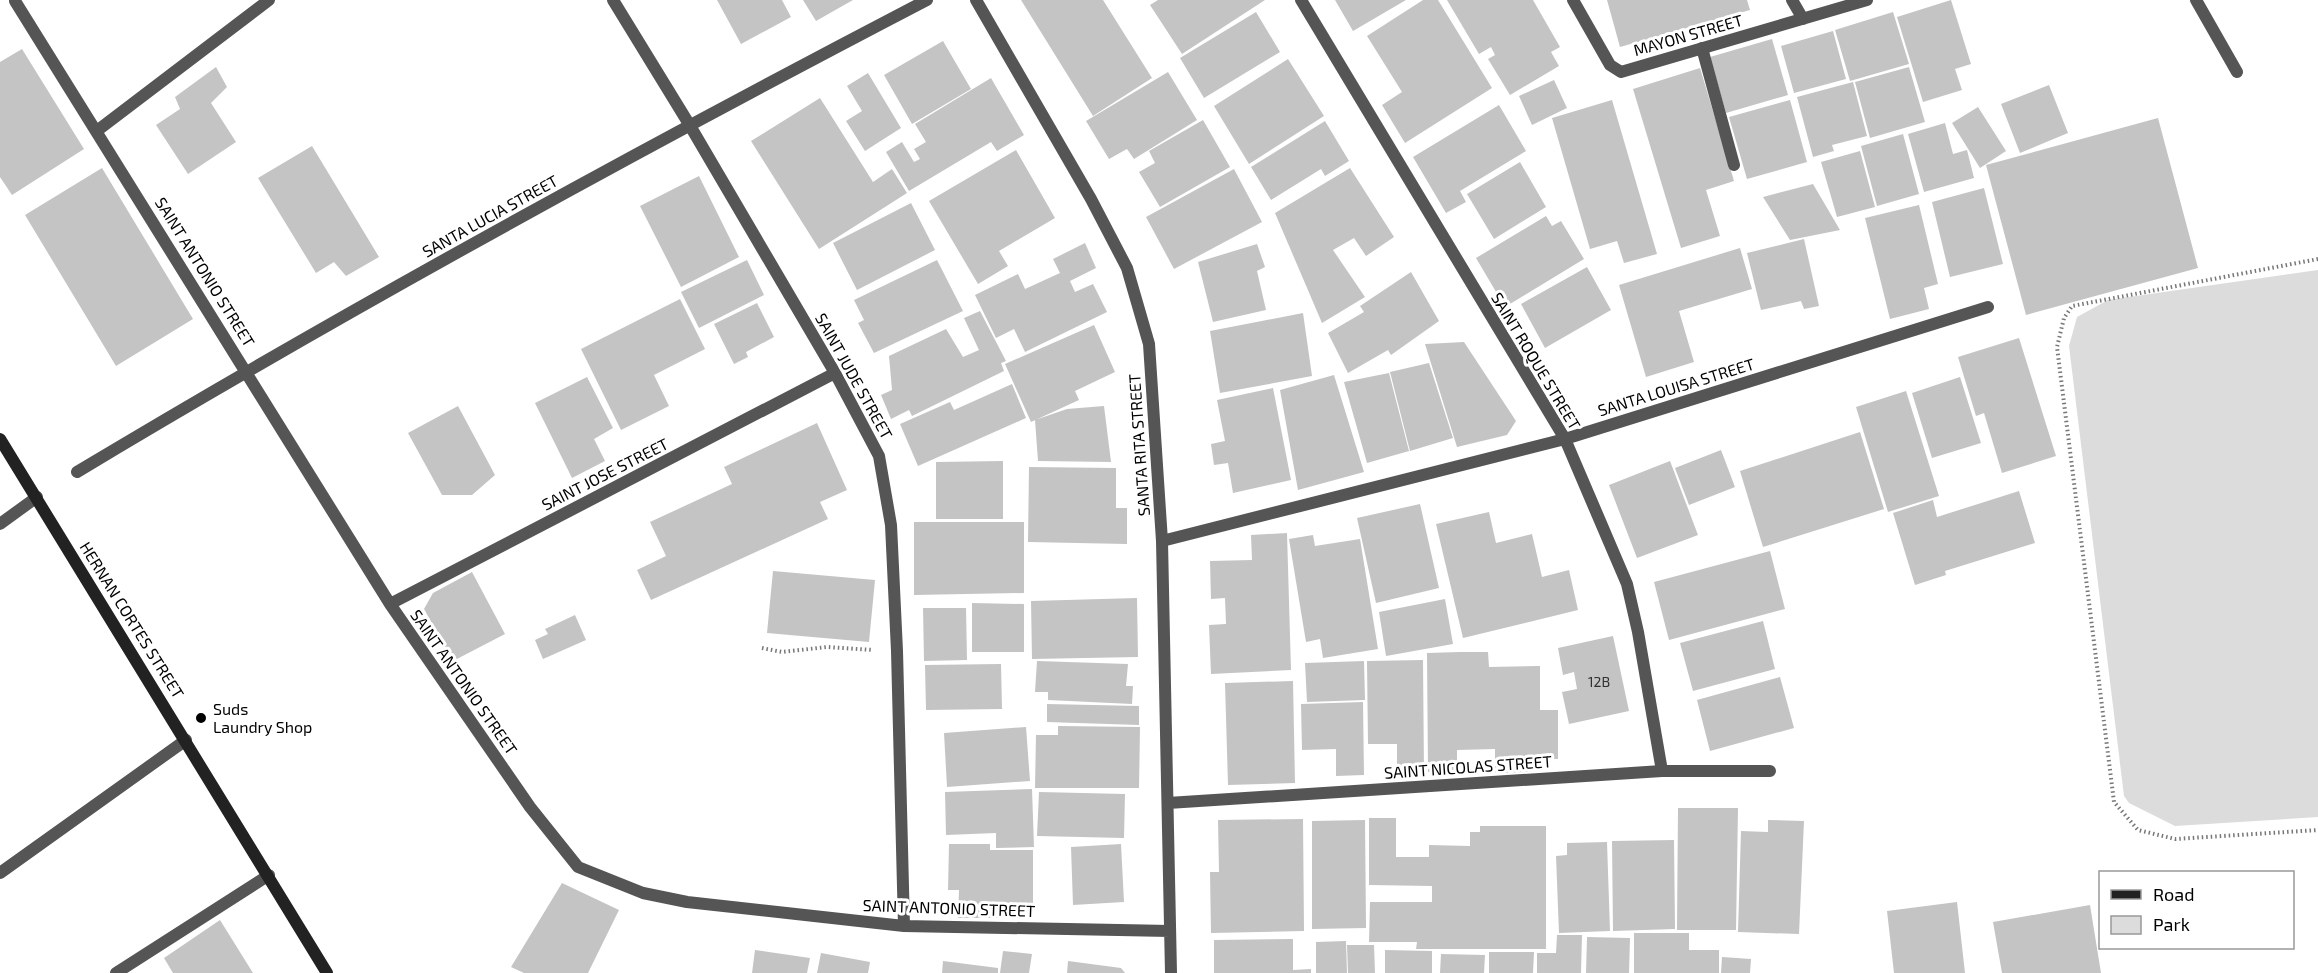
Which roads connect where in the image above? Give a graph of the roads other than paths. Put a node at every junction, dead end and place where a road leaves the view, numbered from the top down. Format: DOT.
graph roads {
  1 [pos="269,0"];
  2 [pos="613,0"];
  3 [pos="927,0"];
  4 [pos="976,0"];
  5 [pos="1300,0"];
  6 [pos="1573,0"];
  7 [pos="1792,0"];
  8 [pos="1867,0"];
  9 [pos="2196,0"];
  10 [pos="15,1"];
  11 [pos="1803,19"];
  12 [pos="1702,48"];
  13 [pos="2237,72"];
  14 [pos="689,124"];
  15 [pos="98,130"];
  16 [pos="1734,165"];
  17 [pos="1988,307"];
  18 [pos="246,370"];
  19 [pos="835,373"];
  20 [pos="0,439"];
  21 [pos="1565,439"];
  22 [pos="77,472"];
  23 [pos="37,497"];
  24 [pos="0,524"];
  25 [pos="1162,541"];
  26 [pos="390,604"];
  27 [pos="186,740"];
  28 [pos="1662,771"];
  29 [pos="1770,771"];
  30 [pos="1168,803"];
  31 [pos="0,873"];
  32 [pos="269,875"];
  33 [pos="904,926"];
  34 [pos="1170,931"];
  35 [pos="116,973"];
  36 [pos="327,973"];
  37 [pos="1171,973"];
  1 -- 15 [label="street"];
  2 -- 14 [label="street, SAINT JUDE STREET"];
  3 -- 14 [label="street, SANTA LUCIA STREET"];
  4 -- 25 [label="street, SANTA RITA STREET"];
  5 -- 21 [label="street, SAINT ROQUE STREET"];
  6 -- 12 [label="street, MAYON STREET"];
  7 -- 11 [label="street"];
  8 -- 11 [label="street, MAYON STREET"];
  9 -- 13 [label="street"];
  10 -- 15 [label="street, SAINT ANTONIO STREET"];
  11 -- 12 [label="street, MAYON STREET"];
  12 -- 16 [label="street"];
  14 -- 18 [label="street, SANTA LUCIA STREET"];
  14 -- 19 [label="street, SAINT JUDE STREET"];
  15 -- 18 [label="street, SAINT ANTONIO STREET"];
  17 -- 21 [label="street, SANTA LOUISA STREET"];
  18 -- 22 [label="street, SANTA LUCIA STREET"];
  18 -- 26 [label="street, SAINT ANTONIO STREET"];
  19 -- 26 [label="street, SAINT JOSE STREET"];
  19 -- 33 [label="street, SAINT JUDE STREET"];
  20 -- 23 [label="main road, HERNAN CORTES STREET"];
  21 -- 25 [label="street, SANTA LOUISA STREET"];
  21 -- 28 [label="street, SAINT ROQUE STREET"];
  23 -- 24 [label="street"];
  23 -- 27 [label="main road, HERNAN CORTES STREET"];
  25 -- 30 [label="street, SANTA RITA STREET"];
  26 -- 33 [label="street, SAINT ANTONIO STREET"];
  27 -- 31 [label="street"];
  27 -- 32 [label="main road, HERNAN CORTES STREET"];
  28 -- 29 [label="street, SAINT NICOLAS STREET"];
  28 -- 30 [label="street, SAINT NICOLAS STREET"];
  30 -- 34 [label="street, SANTA RITA STREET"];
  32 -- 35 [label="street"];
  32 -- 36 [label="main road, HERNAN CORTES STREET"];
  33 -- 34 [label="street, SAINT ANTONIO STREET"];
  34 -- 37 [label="street, SANTA RITA STREET"];
}
